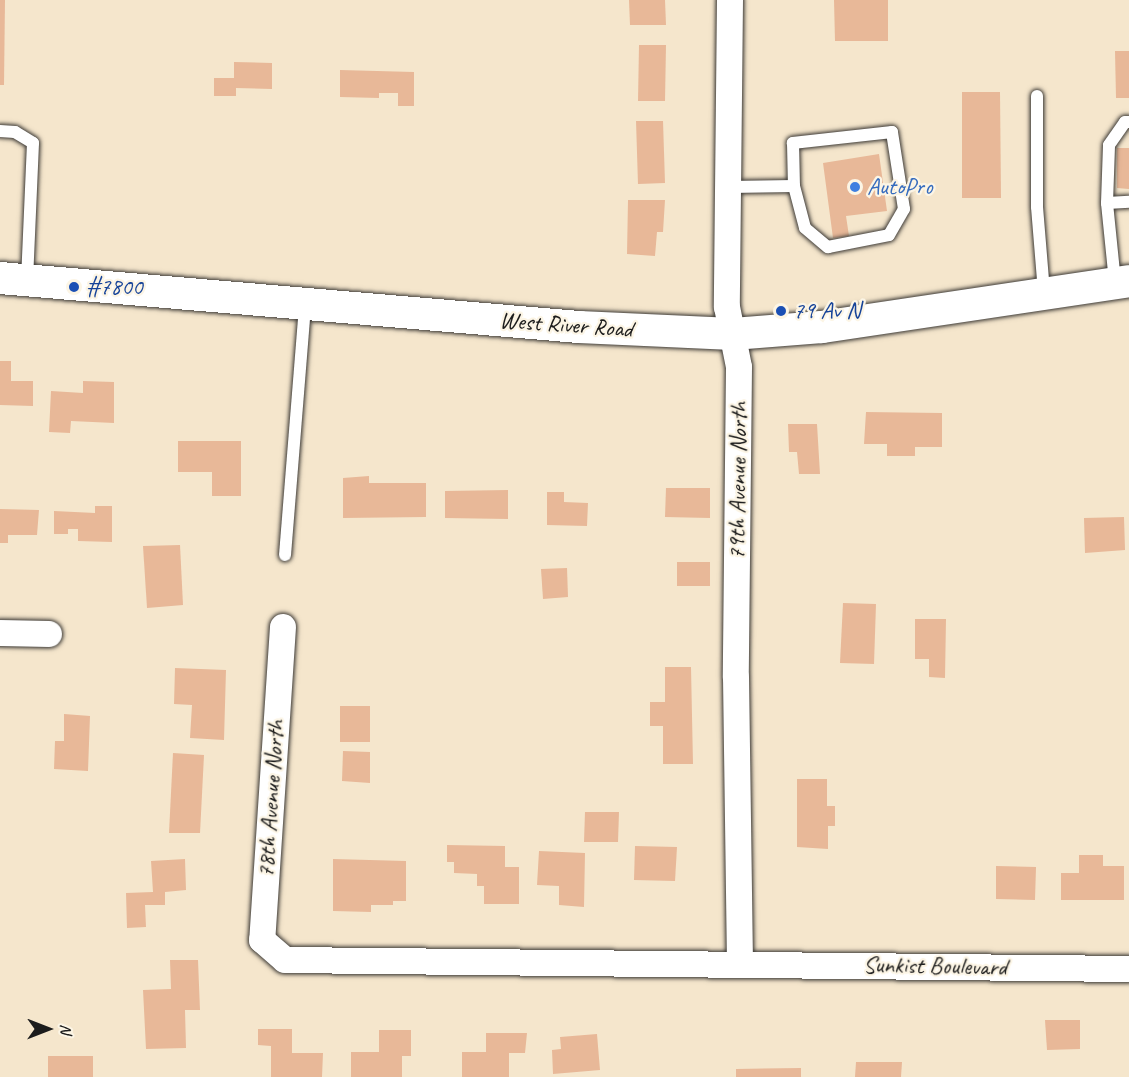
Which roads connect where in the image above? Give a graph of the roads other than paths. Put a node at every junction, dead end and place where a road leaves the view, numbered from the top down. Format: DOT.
graph roads {
  1 [pos="730,0"];
  2 [pos="1037,96"];
  3 [pos="1129,122"];
  4 [pos="0,131"];
  5 [pos="794,186"];
  6 [pos="729,187"];
  7 [pos="1129,202"];
  8 [pos="1107,203"];
  9 [pos="14,279"];
  10 [pos="1122,282"];
  11 [pos="1044,294"];
  12 [pos="305,303"];
  13 [pos="733,334"];
  14 [pos="285,555"];
  15 [pos="283,627"];
  16 [pos="0,633"];
  17 [pos="49,634"];
  18 [pos="285,960"];
  19 [pos="740,963"];
  20 [pos="1129,969"];
  1 -- 6 [label="street, 79th Avenue North"];
  2 -- 11 [label="lane"];
  3 -- 8 [label="lane"];
  4 -- 9 [label="lane"];
  5 -- 5 [label="lane"];
  5 -- 6 [label="lane"];
  6 -- 13 [label="street, 79th Avenue North"];
  7 -- 8 [label="lane"];
  8 -- 10 [label="lane"];
  9 -- 12 [label="street, West River Road"];
  10 -- 11 [label="street, West River Road"];
  11 -- 13 [label="street, West River Road"];
  12 -- 13 [label="street, West River Road"];
  12 -- 14 [label="lane"];
  13 -- 19 [label="street, 79th Avenue North"];
  15 -- 18 [label="street, 78th Avenue North"];
  16 -- 17 [label="street"];
  18 -- 19 [label="street, Sunkist Boulevard"];
  19 -- 20 [label="street, Sunkist Boulevard"];
}
